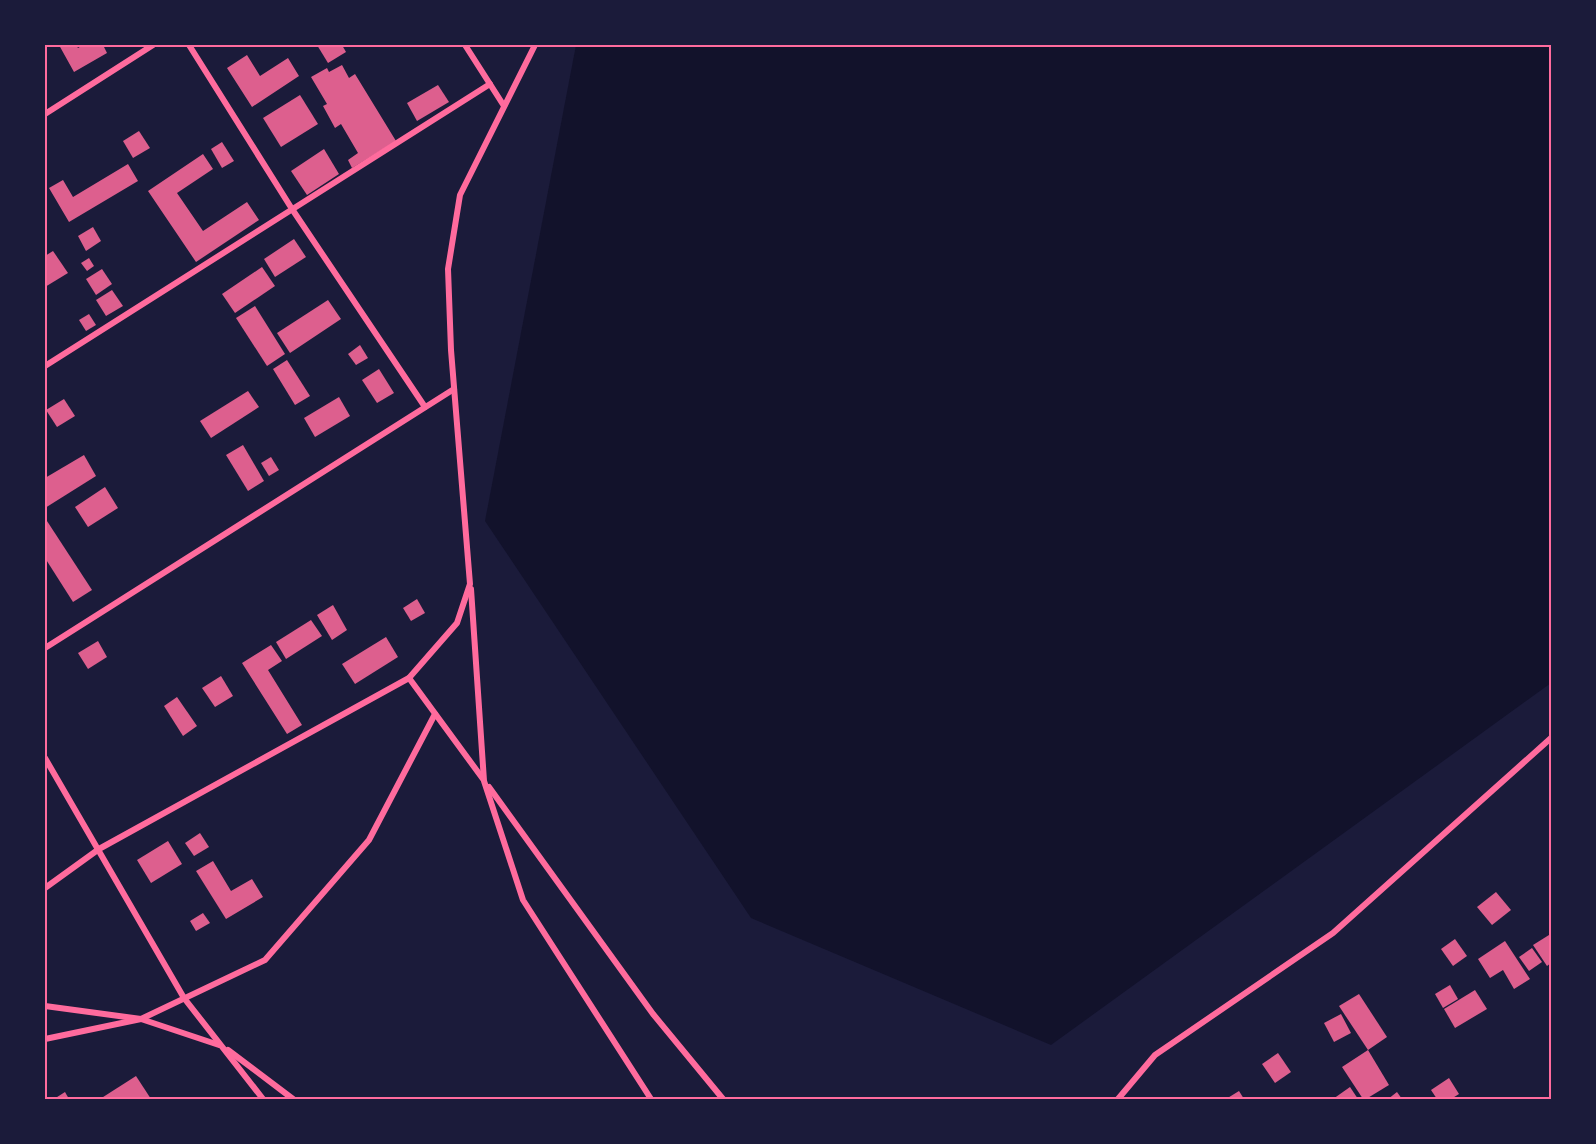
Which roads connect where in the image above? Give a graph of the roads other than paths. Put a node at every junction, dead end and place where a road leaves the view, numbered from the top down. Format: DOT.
graph roads {
  1 [pos="153,45"];
  2 [pos="189,45"];
  3 [pos="465,45"];
  4 [pos="535,45"];
  5 [pos="490,84"];
  6 [pos="504,106"];
  7 [pos="45,114"];
  8 [pos="292,209"];
  9 [pos="45,366"];
  10 [pos="454,389"];
  11 [pos="425,407"];
  12 [pos="471,584"];
  13 [pos="45,648"];
  14 [pos="409,678"];
  15 [pos="435,714"];
  16 [pos="1551,738"];
  17 [pos="45,758"];
  18 [pos="484,781"];
  19 [pos="99,849"];
  20 [pos="45,888"];
  21 [pos="184,998"];
  22 [pos="45,1006"];
  23 [pos="141,1019"];
  24 [pos="45,1039"];
  25 [pos="221,1045"];
  26 [pos="263,1099"];
  27 [pos="293,1099"];
  28 [pos="651,1099"];
  29 [pos="723,1099"];
  30 [pos="1118,1099"];
  1 -- 7 [label="street"];
  2 -- 8 [label="street"];
  3 -- 5 [label="street"];
  4 -- 6 [label="street"];
  5 -- 6 [label="street"];
  5 -- 8 [label="street"];
  6 -- 10 [label="street"];
  8 -- 9 [label="street"];
  8 -- 11 [label="street"];
  10 -- 11 [label="street"];
  10 -- 12 [label="street"];
  11 -- 13 [label="street"];
  12 -- 14 [label="street"];
  12 -- 18 [label="street"];
  14 -- 15 [label="street"];
  14 -- 19 [label="street"];
  15 -- 18 [label="street"];
  15 -- 21 [label="street"];
  16 -- 30 [label="street"];
  17 -- 19 [label="street"];
  18 -- 28 [label="street"];
  18 -- 29 [label="street"];
  19 -- 20 [label="street"];
  19 -- 21 [label="street"];
  21 -- 23 [label="street"];
  21 -- 25 [label="street"];
  22 -- 23 [label="street"];
  23 -- 24 [label="street"];
  23 -- 25 [label="street"];
  25 -- 26 [label="street"];
  25 -- 27 [label="street"];
}
